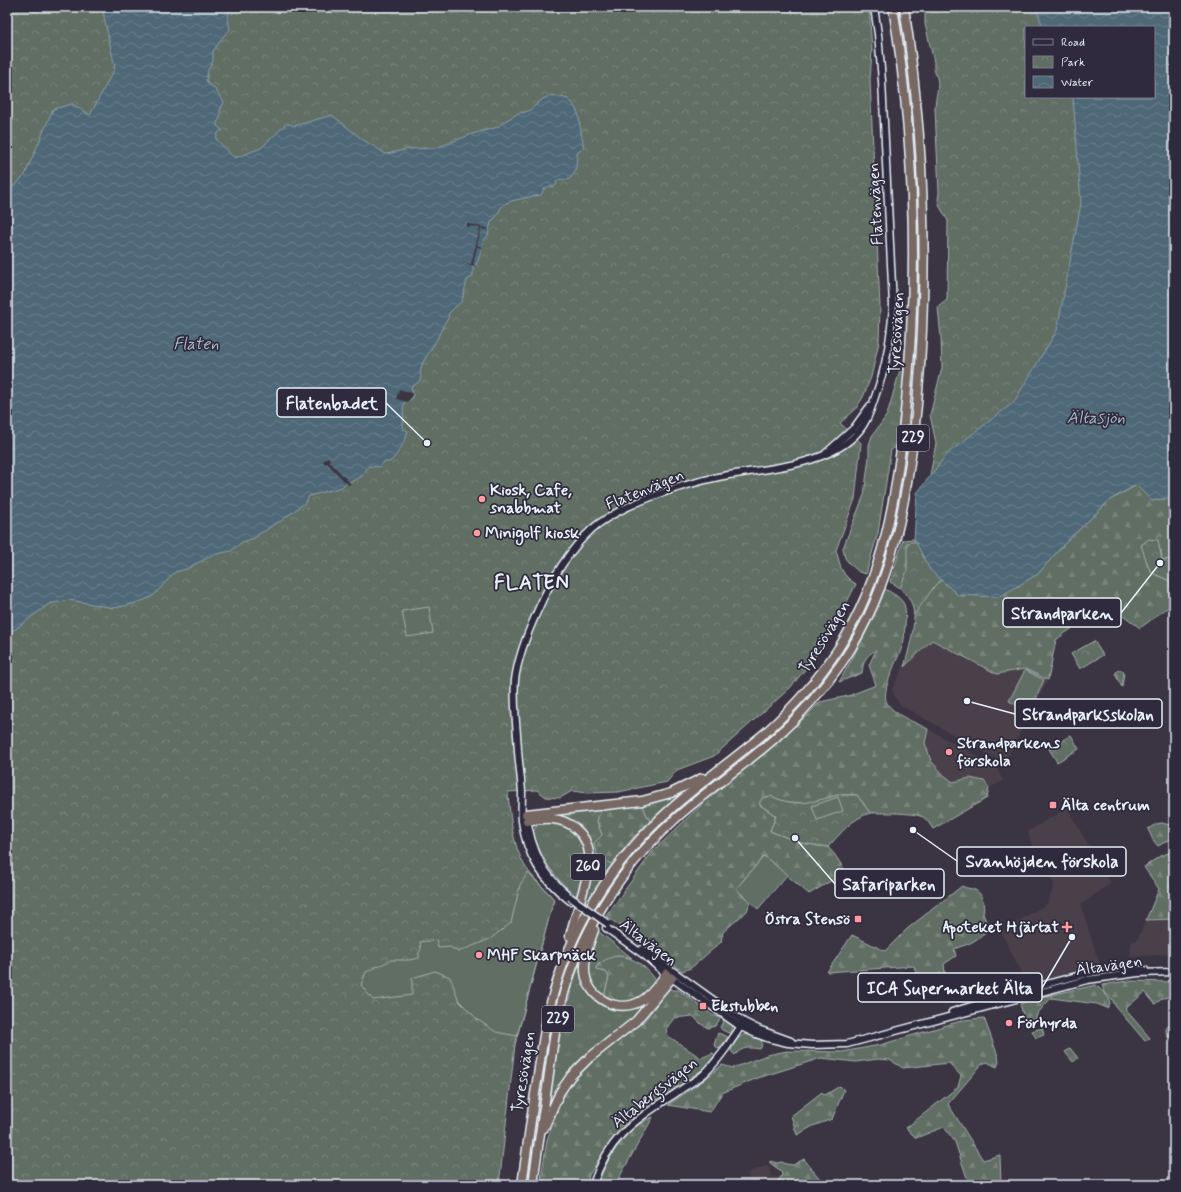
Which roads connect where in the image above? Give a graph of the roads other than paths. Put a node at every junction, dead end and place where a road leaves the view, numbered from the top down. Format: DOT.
graph roads {
  1 [pos="874,7"];
  2 [pos="893,7"];
  3 [pos="904,7"];
  4 [pos="716,772"];
  5 [pos="524,818"];
  6 [pos="603,905"];
  7 [pos="565,957"];
  8 [pos="1174,972"];
  9 [pos="671,973"];
  10 [pos="743,1024"];
  11 [pos="539,1140"];
  12 [pos="522,1185"];
  13 [pos="533,1185"];
  14 [pos="593,1185"];
  1 -- 5 [label="street, Flatenvägen"];
  2 -- 4 [label="highway, Tyresövägen / 229"];
  3 -- 6 [label="highway, Tyresövägen / 229"];
  4 -- 5 [label="highway"];
  4 -- 7 [label="highway, Tyresövägen / 229"];
  5 -- 7 [label="highway, 260"];
  5 -- 9 [label="street, Ältavägen / 260, bridge"];
  6 -- 9 [label="highway"];
  6 -- 11 [label="highway, Tyresövägen / 229"];
  7 -- 12 [label="highway, Tyresövägen / 229"];
  8 -- 10 [label="street, Ältavägen / 260"];
  9 -- 10 [label="street, Ältavägen / 260"];
  9 -- 11 [label="highway"];
  10 -- 14 [label="street, Ältabergsvägen"];
  11 -- 13 [label="highway, Tyresövägen / 229"];
}
